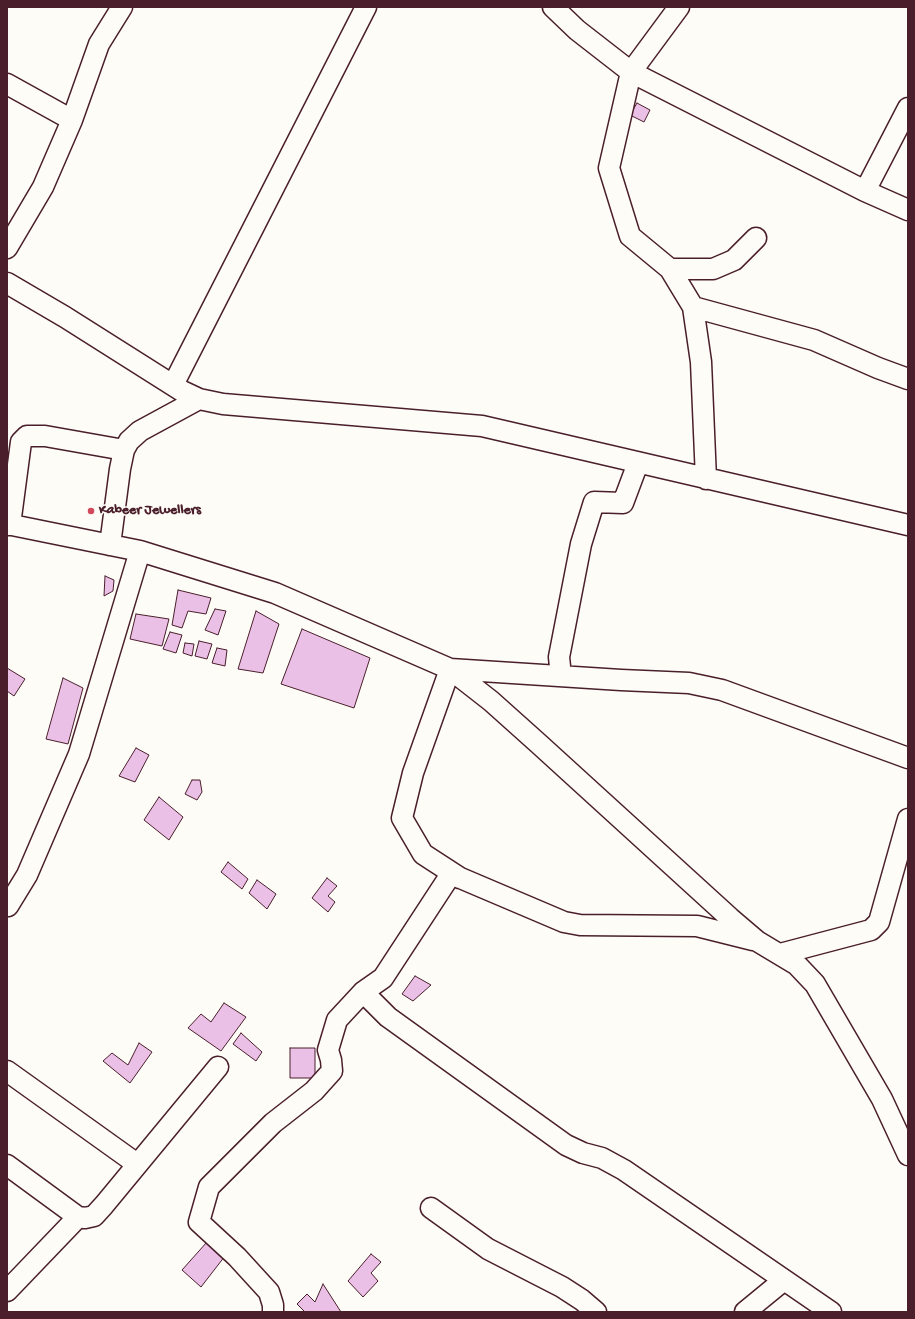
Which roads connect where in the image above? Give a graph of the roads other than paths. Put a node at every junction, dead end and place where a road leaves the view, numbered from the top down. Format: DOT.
graph roads {
  1 [pos="122,7"];
  2 [pos="366,7"];
  3 [pos="553,7"];
  4 [pos="679,7"];
  5 [pos="631,72"];
  6 [pos="7,84"];
  7 [pos="908,108"];
  8 [pos="72,120"];
  9 [pos="865,190"];
  10 [pos="908,210"];
  11 [pos="756,238"];
  12 [pos="7,248"];
  13 [pos="670,269"];
  14 [pos="7,283"];
  15 [pos="693,307"];
  16 [pos="908,379"];
  17 [pos="173,385"];
  18 [pos="199,398"];
  19 [pos="124,450"];
  20 [pos="638,463"];
  21 [pos="706,479"];
  22 [pos="9,525"];
  23 [pos="908,525"];
  24 [pos="110,545"];
  25 [pos="140,551"];
  26 [pos="450,669"];
  27 [pos="561,676"];
  28 [pos="908,758"];
  29 [pos="908,819"];
  30 [pos="460,878"];
  31 [pos="8,906"];
  32 [pos="758,941"];
  33 [pos="780,954"];
  34 [pos="363,992"];
  35 [pos="218,1067"];
  36 [pos="7,1071"];
  37 [pos="908,1155"];
  38 [pos="137,1164"];
  39 [pos="10,1174"];
  40 [pos="431,1208"];
  41 [pos="78,1217"];
  42 [pos="784,1280"];
  43 [pos="7,1291"];
  44 [pos="273,1312"];
  45 [pos="596,1312"];
  46 [pos="745,1312"];
  47 [pos="831,1312"];
  1 -- 8 [label="street"];
  2 -- 17 [label="street"];
  3 -- 5 [label="street"];
  4 -- 5 [label="street"];
  5 -- 9 [label="street"];
  5 -- 13 [label="street"];
  6 -- 8 [label="street"];
  7 -- 9 [label="street"];
  8 -- 12 [label="street"];
  9 -- 10 [label="street"];
  11 -- 13 [label="street"];
  13 -- 15 [label="street"];
  14 -- 17 [label="street"];
  15 -- 16 [label="street"];
  15 -- 21 [label="street"];
  17 -- 18 [label="street"];
  18 -- 19 [label="street"];
  18 -- 20 [label="street"];
  19 -- 22 [label="street"];
  19 -- 24 [label="street"];
  20 -- 21 [label="street"];
  20 -- 27 [label="street"];
  21 -- 23 [label="street"];
  22 -- 24 [label="street"];
  24 -- 25 [label="street"];
  25 -- 26 [label="street"];
  25 -- 31 [label="street"];
  26 -- 27 [label="street"];
  26 -- 30 [label="street"];
  26 -- 32 [label="street"];
  27 -- 28 [label="street"];
  29 -- 33 [label="street"];
  30 -- 32 [label="street"];
  30 -- 34 [label="street"];
  32 -- 33 [label="street"];
  33 -- 37 [label="street"];
  34 -- 42 [label="street"];
  34 -- 44 [label="street"];
  35 -- 38 [label="street"];
  36 -- 38 [label="street"];
  38 -- 41 [label="street"];
  39 -- 41 [label="street"];
  40 -- 45 [label="street"];
  41 -- 43 [label="street"];
  42 -- 46 [label="street"];
  42 -- 47 [label="street"];
}
